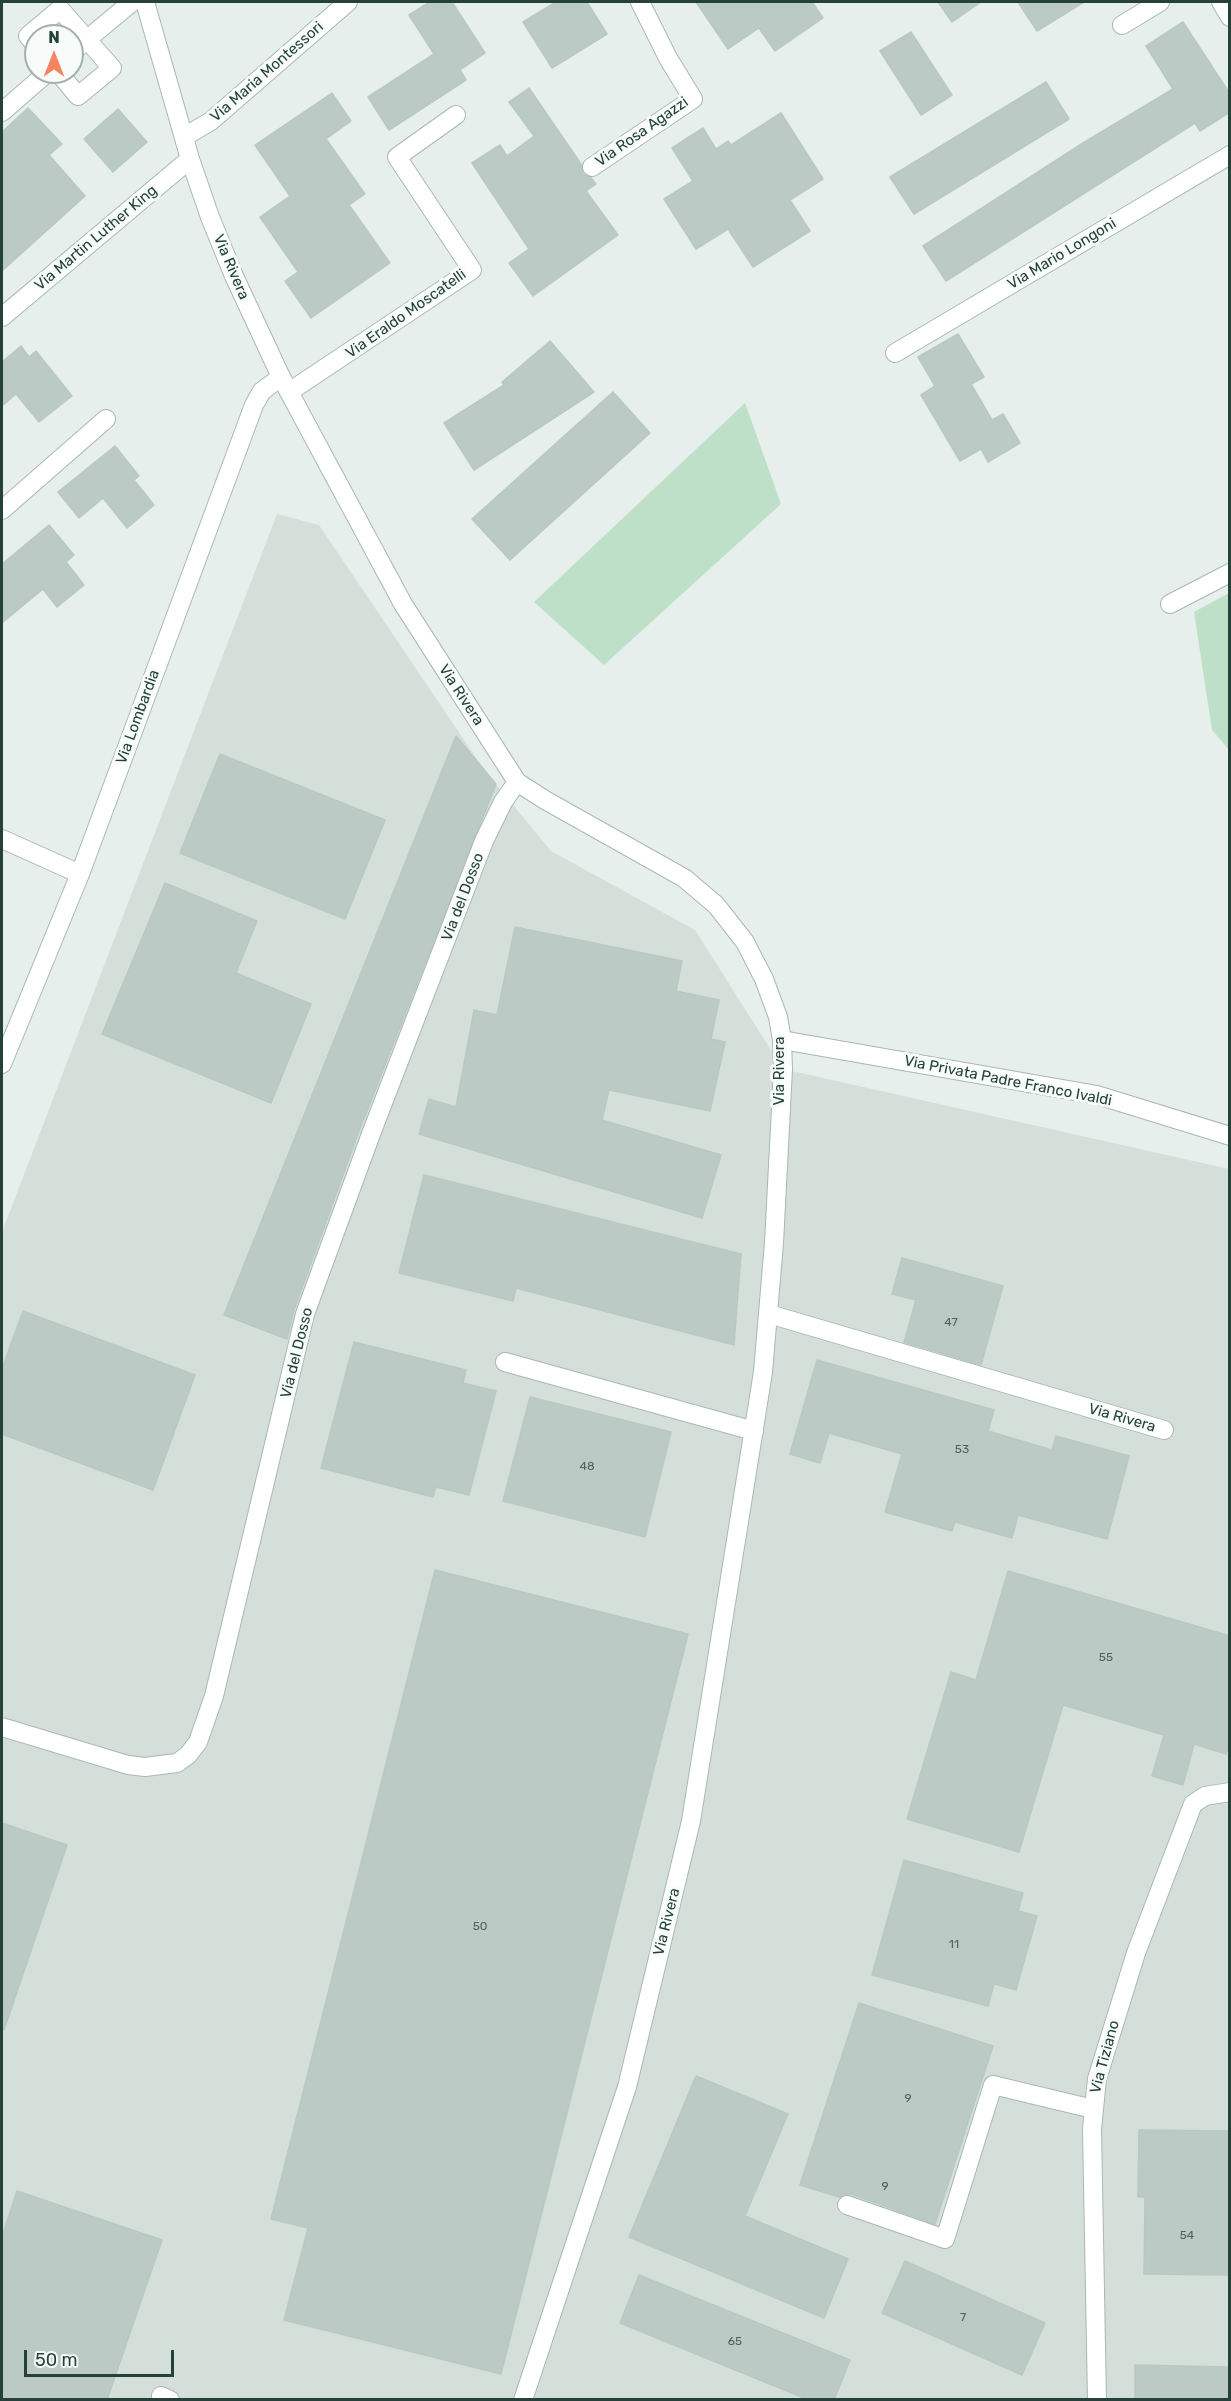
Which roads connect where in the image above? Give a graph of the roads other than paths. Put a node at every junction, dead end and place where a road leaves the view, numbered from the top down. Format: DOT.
graph roads {
  1 [pos="132,2"];
  2 [pos="145,2"];
  3 [pos="348,2"];
  4 [pos="639,2"];
  5 [pos="1160,2"];
  6 [pos="1221,2"];
  7 [pos="1230,17"];
  8 [pos="42,24"];
  9 [pos="73,24"];
  10 [pos="1122,26"];
  11 [pos="84,37"];
  12 [pos="87,40"];
  13 [pos="84,42"];
  14 [pos="34,84"];
  15 [pos="68,84"];
  16 [pos="2,112"];
  17 [pos="456,115"];
  18 [pos="184,137"];
  19 [pos="1230,155"];
  20 [pos="190,159"];
  21 [pos="592,167"];
  22 [pos="2,317"];
  23 [pos="895,353"];
  24 [pos="285,384"];
  25 [pos="106,419"];
  26 [pos="2,510"];
  27 [pos="1230,573"];
  28 [pos="1170,604"];
  29 [pos="517,782"];
  30 [pos="2,839"];
  31 [pos="2,847"];
  32 [pos="80,874"];
  33 [pos="782,1040"];
  34 [pos="2,1064"];
  35 [pos="1230,1136"];
  36 [pos="769,1314"];
  37 [pos="506,1362"];
  38 [pos="1164,1430"];
  39 [pos="754,1431"];
  40 [pos="2,1727"];
  41 [pos="1230,1792"];
  42 [pos="1093,2109"];
  43 [pos="847,2205"];
  44 [pos="523,2400"];
  45 [pos="1097,2400"];
  1 -- 12 [label="street"];
  2 -- 18 [label="street, Via Rivera"];
  3 -- 18 [label="street, Via Maria Montessori"];
  4 -- 21 [label="street, Via Rosa Agazzi"];
  5 -- 10 [label="street"];
  6 -- 7 [label="street"];
  8 -- 9 [label="street"];
  11 -- 12 [label="street"];
  12 -- 13 [label="street"];
  12 -- 15 [label="street"];
  14 -- 16 [label="street"];
  17 -- 24 [label="street, Via Eraldo Moscatelli"];
  18 -- 20 [label="street, Via Rivera"];
  19 -- 23 [label="street, Via Mario Longoni"];
  20 -- 22 [label="street, Via Martin Luther King"];
  20 -- 24 [label="street, Via Rivera"];
  24 -- 29 [label="street, Via Rivera"];
  24 -- 32 [label="street, Via Lombardia"];
  25 -- 26 [label="street"];
  27 -- 28 [label="street"];
  29 -- 33 [label="street, Via Rivera"];
  29 -- 40 [label="street, Via del Dosso"];
  30 -- 32 [label="street"];
  31 -- 32 [label="street"];
  32 -- 34 [label="street, Via Lombardia"];
  33 -- 35 [label="street, Via Privata Padre Franco Ivaldi"];
  33 -- 36 [label="street, Via Rivera"];
  36 -- 38 [label="street, Via Rivera"];
  36 -- 39 [label="street, Via Rivera"];
  37 -- 39 [label="street"];
  39 -- 44 [label="street, Via Rivera"];
  41 -- 42 [label="street, Via Tiziano"];
  42 -- 43 [label="street"];
  42 -- 45 [label="street, Via Tiziano"];
}
